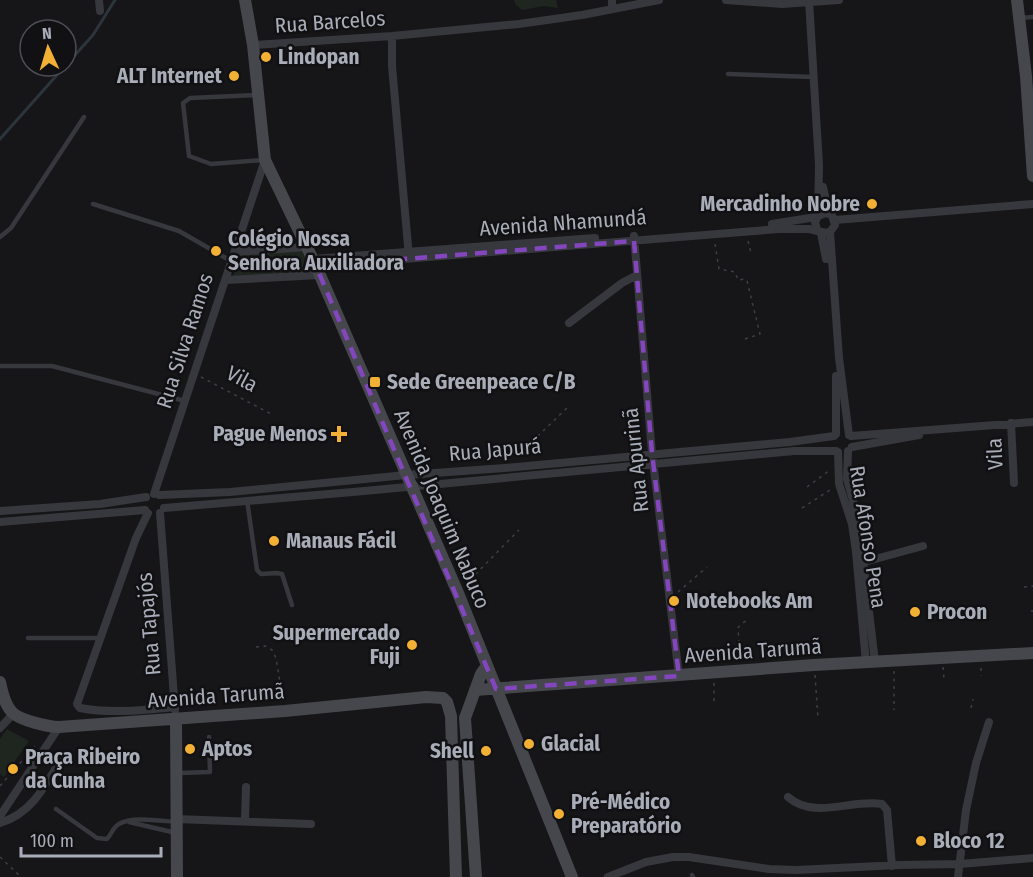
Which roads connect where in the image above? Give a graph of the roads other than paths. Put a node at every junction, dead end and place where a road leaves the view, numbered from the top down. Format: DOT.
graph roads {
  1 [pos="99,0"];
  2 [pos="238,0"];
  3 [pos="245,0"];
  4 [pos="659,0"];
  5 [pos="726,0"];
  6 [pos="840,0"];
  7 [pos="1017,0"];
  8 [pos="809,1"];
  9 [pos="612,5"];
  10 [pos="100,11"];
  11 [pos="1033,17"];
  12 [pos="1020,18"];
  13 [pos="250,22"];
  14 [pos="392,36"];
  15 [pos="253,45"];
  16 [pos="728,74"];
  17 [pos="814,76"];
  18 [pos="258,94"];
  19 [pos="84,117"];
  20 [pos="265,160"];
  21 [pos="819,165"];
  22 [pos="1033,176"];
  23 [pos="93,204"];
  24 [pos="1033,204"];
  25 [pos="817,216"];
  26 [pos="832,217"];
  27 [pos="823,232"];
  28 [pos="0,237"];
  29 [pos="634,238"];
  30 [pos="308,247"];
  31 [pos="236,252"];
  32 [pos="409,255"];
  33 [pos="232,261"];
  34 [pos="316,267"];
  35 [pos="637,275"];
  36 [pos="830,278"];
  37 [pos="226,280"];
  38 [pos="569,323"];
  39 [pos="0,366"];
  40 [pos="186,401"];
  41 [pos="1033,422"];
  42 [pos="1011,423"];
  43 [pos="946,430"];
  44 [pos="835,435"];
  45 [pos="850,435"];
  46 [pos="850,449"];
  47 [pos="837,451"];
  48 [pos="652,453"];
  49 [pos="653,464"];
  50 [pos="408,481"];
  51 [pos="1014,483"];
  52 [pos="153,495"];
  53 [pos="247,500"];
  54 [pos="162,510"];
  55 [pos="0,511"];
  56 [pos="146,511"];
  57 [pos="0,522"];
  58 [pos="855,524"];
  59 [pos="923,546"];
  60 [pos="864,562"];
  61 [pos="292,605"];
  62 [pos="28,638"];
  63 [pos="99,638"];
  64 [pos="1033,653"];
  65 [pos="870,662"];
  66 [pos="486,667"];
  67 [pos="679,676"];
  68 [pos="0,682"];
  69 [pos="496,688"];
  70 [pos="475,690"];
  71 [pos="176,713"];
  72 [pos="13,714"];
  73 [pos="989,722"];
  74 [pos="58,727"];
  75 [pos="0,728"];
  76 [pos="209,737"];
  77 [pos="63,756"];
  78 [pos="176,773"];
  79 [pos="246,787"];
  80 [pos="788,797"];
  81 [pos="56,809"];
  82 [pos="0,816"];
  83 [pos="245,820"];
  84 [pos="129,822"];
  85 [pos="0,823"];
  86 [pos="311,824"];
  87 [pos="176,825"];
  88 [pos="1033,858"];
  89 [pos="960,864"];
  90 [pos="892,866"];
  91 [pos="177,877"];
  92 [pos="456,877"];
  93 [pos="476,877"];
  94 [pos="572,877"];
  95 [pos="608,877"];
  96 [pos="958,877"];
  1 -- 10 [label="street"];
  2 -- 13 [label="street, Rua Silva Ramos"];
  3 -- 13 [label="main road, Rua Silva Ramos"];
  4 -- 9 [label="street, Rua Barcelos"];
  5 -- 8 [label="street"];
  6 -- 8 [label="street"];
  7 -- 12 [label="main road"];
  8 -- 17 [label="street"];
  9 -- 14 [label="street, Rua Barcelos"];
  11 -- 12 [label="lane"];
  12 -- 22 [label="main road"];
  13 -- 15 [label="main road, Rua Silva Ramos"];
  14 -- 15 [label="street, Rua Barcelos"];
  14 -- 32 [label="street"];
  15 -- 18 [label="main road, Rua Silva Ramos"];
  16 -- 17 [label="lane"];
  17 -- 21 [label="street"];
  18 -- 20 [label="main road, Rua Silva Ramos"];
  18 -- 20 [label="lane"];
  19 -- 28 [label="lane"];
  20 -- 30 [label="main road, Avenida Joaquim Nabuco"];
  20 -- 31 [label="street, Rua Silva Ramos"];
  21 -- 25 [label="street"];
  21 -- 26 [label="street"];
  23 -- 33 [label="lane"];
  24 -- 26 [label="street"];
  25 -- 26 [label="street"];
  25 -- 27 [label="street"];
  25 -- 29 [label="street, Avenida Nhamundá"];
  26 -- 27 [label="street"];
  27 -- 29 [label="street, Avenida Nhamundá"];
  27 -- 36 [label="street"];
  29 -- 32 [label="street, Avenida Nhamundá"];
  29 -- 35 [label="street, Rua Apurinã"];
  30 -- 31 [label="street"];
  30 -- 34 [label="main road, Avenida Joaquim Nabuco"];
  31 -- 33 [label="street, Rua Silva Ramos"];
  32 -- 34 [label="street, Avenida Nhamundá"];
  33 -- 37 [label="street, Rua Silva Ramos"];
  34 -- 37 [label="street, Avenida Nhamundá"];
  34 -- 50 [label="main road, Avenida Joaquim Nabuco"];
  35 -- 38 [label="street"];
  35 -- 48 [label="street, Rua Apurinã"];
  36 -- 44 [label="street"];
  36 -- 45 [label="street"];
  37 -- 40 [label="street, Rua Silva Ramos"];
  39 -- 40 [label="lane"];
  40 -- 52 [label="street, Rua Silva Ramos"];
  41 -- 42 [label="street"];
  42 -- 43 [label="street"];
  42 -- 51 [label="street, Vila"];
  43 -- 45 [label="street"];
  43 -- 46 [label="street"];
  44 -- 45 [label="street"];
  44 -- 47 [label="street"];
  44 -- 48 [label="street, Rua Japurá"];
  45 -- 46 [label="street"];
  46 -- 47 [label="street"];
  46 -- 58 [label="street, Rua Afonso Pena"];
  47 -- 49 [label="street, Rua Japurá"];
  47 -- 58 [label="street, Rua Afonso Pena"];
  48 -- 49 [label="street, Rua Apurinã"];
  48 -- 50 [label="street, Rua Japurá"];
  49 -- 50 [label="street, Rua Japurá"];
  49 -- 67 [label="street, Rua Apurinã"];
  50 -- 52 [label="street, Rua Japurá"];
  50 -- 53 [label="street, Rua Japurá"];
  50 -- 66 [label="main road, Avenida Joaquim Nabuco"];
  52 -- 54 [label="street"];
  52 -- 55 [label="street, Rua Japurá"];
  52 -- 56 [label="street"];
  53 -- 54 [label="street, Rua Japurá"];
  53 -- 61 [label="lane"];
  54 -- 56 [label="street"];
  54 -- 71 [label="street, Rua Tapajós"];
  56 -- 57 [label="street"];
  56 -- 63 [label="street"];
  58 -- 60 [label="street, Rua Afonso Pena"];
  58 -- 65 [label="street, Rua Afonso Pena"];
  59 -- 60 [label="street"];
  60 -- 65 [label="street, Rua Afonso Pena"];
  62 -- 63 [label="lane"];
  63 -- 71 [label="street"];
  64 -- 65 [label="main road, Avenida Tarumã"];
  65 -- 67 [label="main road, Avenida Tarumã"];
  66 -- 69 [label="main road, Avenida Joaquim Nabuco"];
  66 -- 70 [label="main road"];
  67 -- 69 [label="main road, Avenida Tarumã"];
  68 -- 72 [label="main road"];
  69 -- 70 [label="main road, Avenida Tarumã"];
  69 -- 94 [label="main road, Avenida Joaquim Nabuco"];
  70 -- 93 [label="main road"];
  71 -- 74 [label="main road, Avenida Tarumã"];
  71 -- 78 [label="main road, Rua Tapajós"];
  71 -- 92 [label="main road, Avenida Tarumã"];
  72 -- 74 [label="main road, Avenida Tarumã"];
  72 -- 75 [label="street"];
  73 -- 89 [label="street"];
  74 -- 82 [label="street"];
  76 -- 78 [label="lane"];
  77 -- 85 [label="street"];
  78 -- 87 [label="main road, Rua Tapajós"];
  79 -- 83 [label="street"];
  80 -- 90 [label="street"];
  81 -- 84 [label="lane"];
  83 -- 86 [label="street"];
  83 -- 87 [label="street"];
  84 -- 87 [label="lane"];
  84 -- 87 [label="lane"];
  87 -- 91 [label="main road, Rua Tapajós"];
  88 -- 89 [label="street"];
  89 -- 90 [label="street"];
  89 -- 96 [label="street"];
  90 -- 95 [label="street"];
}
